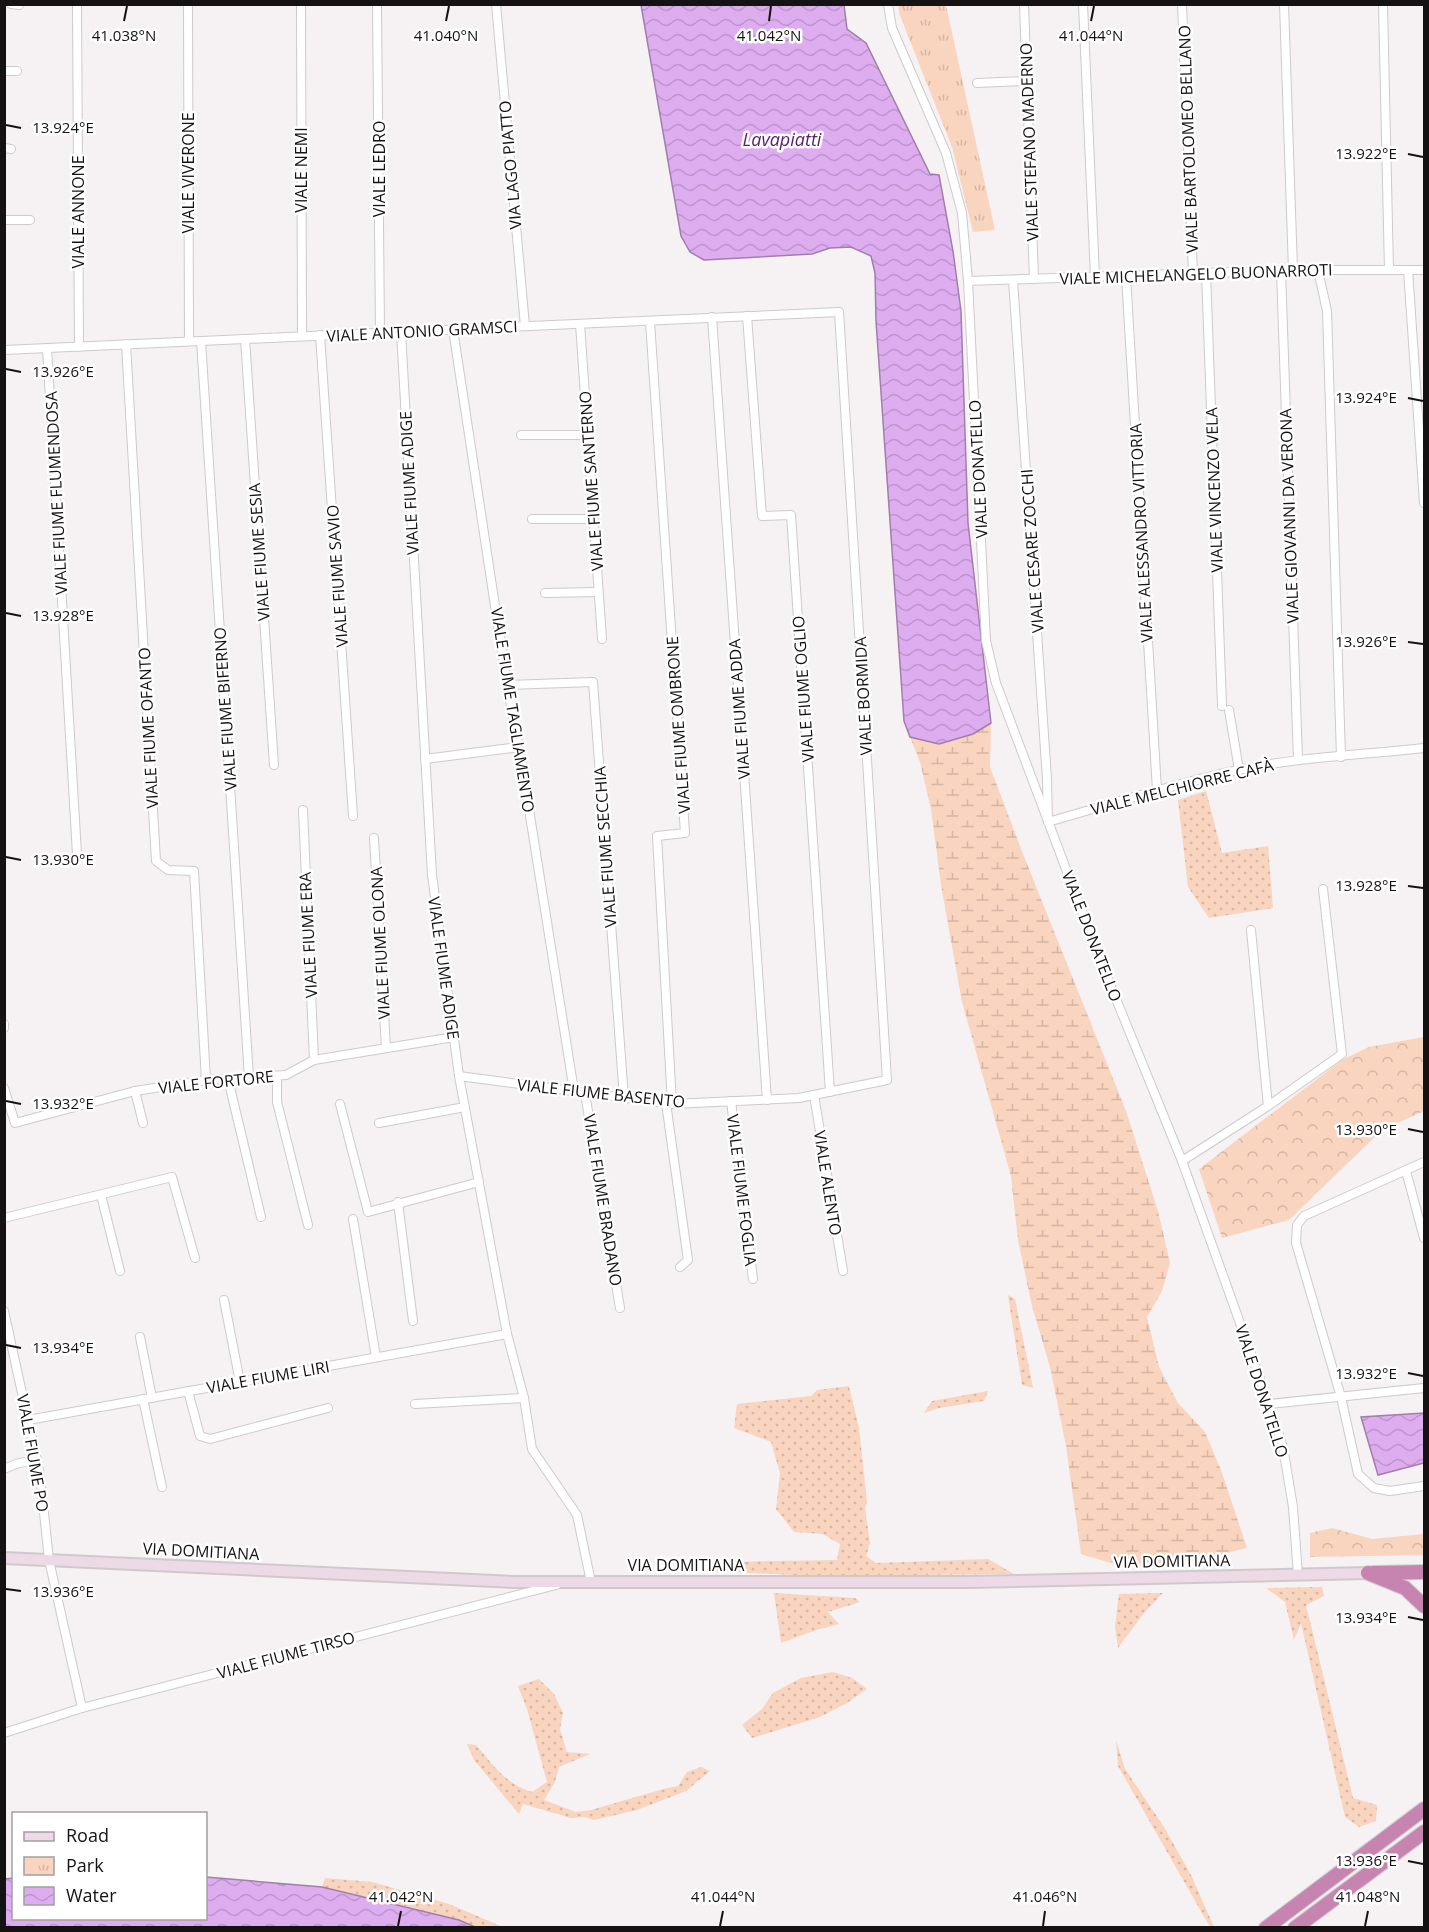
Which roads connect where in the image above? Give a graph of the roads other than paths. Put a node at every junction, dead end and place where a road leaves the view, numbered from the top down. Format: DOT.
graph roads {
  1 [pos="11,4"];
  2 [pos="77,4"];
  3 [pos="188,4"];
  4 [pos="301,4"];
  5 [pos="378,4"];
  6 [pos="496,4"];
  7 [pos="888,4"];
  8 [pos="1024,4"];
  9 [pos="1083,4"];
  10 [pos="1182,4"];
  11 [pos="1284,4"];
  12 [pos="1383,4"];
  13 [pos="19,5"];
  14 [pos="4,71"];
  15 [pos="17,71"];
  16 [pos="1026,81"];
  17 [pos="977,83"];
  18 [pos="4,220"];
  19 [pos="30,220"];
  20 [pos="1293,270"];
  21 [pos="1318,270"];
  22 [pos="1389,270"];
  23 [pos="1408,270"];
  24 [pos="1425,270"];
  25 [pos="1281,271"];
  26 [pos="1206,273"];
  27 [pos="1193,274"];
  28 [pos="1126,276"];
  29 [pos="1095,277"];
  30 [pos="1034,279"];
  31 [pos="1013,280"];
  32 [pos="968,281"];
  33 [pos="839,312"];
  34 [pos="747,316"];
  35 [pos="712,318"];
  36 [pos="650,322"];
  37 [pos="580,324"];
  38 [pos="525,326"];
  39 [pos="453,329"];
  40 [pos="401,332"];
  41 [pos="380,333"];
  42 [pos="321,335"];
  43 [pos="302,336"];
  44 [pos="245,339"];
  45 [pos="201,341"];
  46 [pos="189,342"];
  47 [pos="126,344"];
  48 [pos="79,347"];
  49 [pos="47,348"];
  50 [pos="4,350"];
  51 [pos="521,435"];
  52 [pos="589,435"];
  53 [pos="1425,502"];
  54 [pos="531,519"];
  55 [pos="594,519"];
  56 [pos="598,592"];
  57 [pos="545,593"];
  58 [pos="602,639"];
  59 [pos="507,685"];
  60 [pos="519,747"];
  61 [pos="1425,748"];
  62 [pos="1341,757"];
  63 [pos="425,759"];
  64 [pos="1298,760"];
  65 [pos="274,765"];
  66 [pos="1239,770"];
  67 [pos="1157,790"];
  68 [pos="303,810"];
  69 [pos="353,816"];
  70 [pos="1048,822"];
  71 [pos="374,838"];
  72 [pos="77,854"];
  73 [pos="1323,889"];
  74 [pos="1251,930"];
  75 [pos="453,1037"];
  76 [pos="386,1048"];
  77 [pos="314,1060"];
  78 [pos="277,1076"];
  79 [pos="459,1076"];
  80 [pos="249,1077"];
  81 [pos="228,1079"];
  82 [pos="206,1080"];
  83 [pos="886,1080"];
  84 [pos="4,1088"];
  85 [pos="135,1091"];
  86 [pos="574,1091"];
  87 [pos="830,1092"];
  88 [pos="585,1093"];
  89 [pos="814,1095"];
  90 [pos="624,1098"];
  91 [pos="767,1100"];
  92 [pos="731,1101"];
  93 [pos="340,1104"];
  94 [pos="669,1104"];
  95 [pos="1268,1106"];
  96 [pos="465,1107"];
  97 [pos="143,1123"];
  98 [pos="379,1123"];
  99 [pos="1182,1161"];
  100 [pos="1425,1162"];
  101 [pos="1406,1171"];
  102 [pos="479,1182"];
  103 [pos="101,1195"];
  104 [pos="398,1202"];
  105 [pos="261,1217"];
  106 [pos="4,1218"];
  107 [pos="353,1219"];
  108 [pos="308,1225"];
  109 [pos="1425,1238"];
  110 [pos="195,1258"];
  111 [pos="680,1267"];
  112 [pos="120,1271"];
  113 [pos="843,1271"];
  114 [pos="753,1279"];
  115 [pos="224,1300"];
  116 [pos="620,1308"];
  117 [pos="4,1311"];
  118 [pos="413,1321"];
  119 [pos="507,1334"];
  120 [pos="141,1337"];
  121 [pos="376,1357"];
  122 [pos="240,1382"];
  123 [pos="1425,1388"];
  124 [pos="188,1391"];
  125 [pos="1341,1397"];
  126 [pos="152,1398"];
  127 [pos="524,1398"];
  128 [pos="143,1399"];
  129 [pos="415,1404"];
  130 [pos="1269,1404"];
  131 [pos="328,1408"];
  132 [pos="28,1420"];
  133 [pos="37,1459"];
  134 [pos="4,1469"];
  135 [pos="1425,1486"];
  136 [pos="162,1487"];
  137 [pos="4,1558"];
  138 [pos="49,1560"];
  139 [pos="1425,1572"];
  140 [pos="1368,1573"];
  141 [pos="1298,1575"];
  142 [pos="569,1582"];
  143 [pos="591,1582"];
  144 [pos="1425,1606"];
  145 [pos="82,1708"];
  146 [pos="4,1733"];
  147 [pos="1425,1809"];
  148 [pos="1425,1832"];
  149 [pos="1266,1928"];
  150 [pos="1295,1928"];
  1 -- 13 [label="street"];
  2 -- 48 [label="street, VIALE ANNONE"];
  3 -- 46 [label="street, VIALE VIVERONE"];
  4 -- 43 [label="street, VIALE NEMI"];
  5 -- 41 [label="street, VIALE LEDRO"];
  6 -- 38 [label="street, VIA LAGO PIATTO"];
  7 -- 32 [label="street, VIALE DONATELLO"];
  8 -- 16 [label="street, VIALE STEFANO MADERNO"];
  9 -- 29 [label="street"];
  10 -- 27 [label="street, VIALE BARTOLOMEO BELLANO"];
  11 -- 20 [label="street"];
  12 -- 22 [label="street"];
  14 -- 15 [label="street"];
  16 -- 17 [label="street"];
  16 -- 30 [label="street, VIALE STEFANO MADERNO"];
  18 -- 19 [label="street"];
  20 -- 21 [label="street, VIALE MICHELANGELO BUONARROTI"];
  20 -- 25 [label="street, VIALE MICHELANGELO BUONARROTI"];
  21 -- 22 [label="street, VIALE MICHELANGELO BUONARROTI"];
  21 -- 62 [label="street"];
  22 -- 23 [label="street, VIALE MICHELANGELO BUONARROTI"];
  23 -- 24 [label="street, VIALE MICHELANGELO BUONARROTI"];
  23 -- 53 [label="street"];
  25 -- 26 [label="street, VIALE MICHELANGELO BUONARROTI"];
  25 -- 64 [label="street, VIALE GIOVANNI DA VERONA"];
  26 -- 27 [label="street, VIALE MICHELANGELO BUONARROTI"];
  26 -- 66 [label="street, VIALE VINCENZO VELA"];
  27 -- 28 [label="street, VIALE MICHELANGELO BUONARROTI"];
  28 -- 29 [label="street, VIALE MICHELANGELO BUONARROTI"];
  28 -- 67 [label="street, VIALE ALESSANDRO VITTORIA"];
  29 -- 30 [label="street, VIALE MICHELANGELO BUONARROTI"];
  30 -- 31 [label="street, VIALE MICHELANGELO BUONARROTI"];
  31 -- 32 [label="street, VIALE MICHELANGELO BUONARROTI"];
  31 -- 70 [label="street, VIALE CESARE ZOCCHI"];
  32 -- 70 [label="street, VIALE DONATELLO"];
  33 -- 34 [label="street, VIALE ANTONIO GRAMSCI"];
  33 -- 83 [label="street, VIALE BORMIDA"];
  34 -- 35 [label="street, VIALE ANTONIO GRAMSCI"];
  34 -- 87 [label="street, VIALE FIUME OGLIO"];
  35 -- 36 [label="street, VIALE ANTONIO GRAMSCI"];
  35 -- 91 [label="street, VIALE FIUME ADDA"];
  36 -- 37 [label="street, VIALE ANTONIO GRAMSCI"];
  36 -- 94 [label="street, VIALE FIUME OMBRONE"];
  37 -- 38 [label="street, VIALE ANTONIO GRAMSCI"];
  37 -- 52 [label="street, VIALE FIUME SANTERNO"];
  38 -- 39 [label="street, VIALE ANTONIO GRAMSCI"];
  39 -- 40 [label="street, VIALE ANTONIO GRAMSCI"];
  39 -- 59 [label="street, VIALE FIUME TAGLIAMENTO"];
  40 -- 41 [label="street, VIALE ANTONIO GRAMSCI"];
  40 -- 63 [label="street, VIALE FIUME ADIGE"];
  41 -- 42 [label="street, VIALE ANTONIO GRAMSCI"];
  42 -- 43 [label="street, VIALE ANTONIO GRAMSCI"];
  42 -- 69 [label="street, VIALE FIUME SAVIO"];
  43 -- 44 [label="street, VIALE ANTONIO GRAMSCI"];
  44 -- 45 [label="street, VIALE ANTONIO GRAMSCI"];
  44 -- 65 [label="street, VIALE FIUME SESIA"];
  45 -- 46 [label="street, VIALE ANTONIO GRAMSCI"];
  45 -- 80 [label="street, VIALE FIUME BIFERNO"];
  46 -- 47 [label="street, VIALE ANTONIO GRAMSCI"];
  47 -- 48 [label="street, VIALE ANTONIO GRAMSCI"];
  47 -- 82 [label="street, VIALE FIUME OFANTO"];
  48 -- 49 [label="street, VIALE ANTONIO GRAMSCI"];
  49 -- 50 [label="street, VIALE ANTONIO GRAMSCI"];
  49 -- 72 [label="street, VIALE FIUME FLUMENDOSA"];
  51 -- 52 [label="street"];
  52 -- 55 [label="street, VIALE FIUME SANTERNO"];
  54 -- 55 [label="street"];
  55 -- 56 [label="street, VIALE FIUME SANTERNO"];
  56 -- 57 [label="street"];
  56 -- 58 [label="street, VIALE FIUME SANTERNO"];
  59 -- 60 [label="street, VIALE FIUME TAGLIAMENTO"];
  59 -- 90 [label="street, VIALE FIUME SECCHIA"];
  60 -- 63 [label="street"];
  60 -- 86 [label="street, VIALE FIUME TAGLIAMENTO"];
  61 -- 62 [label="street, VIALE MELCHIORRE CAFÀ"];
  62 -- 64 [label="street, VIALE MELCHIORRE CAFÀ"];
  63 -- 75 [label="street, VIALE FIUME ADIGE"];
  64 -- 66 [label="street, VIALE MELCHIORRE CAFÀ"];
  66 -- 67 [label="street, VIALE MELCHIORRE CAFÀ"];
  67 -- 70 [label="street, VIALE MELCHIORRE CAFÀ"];
  68 -- 77 [label="street, VIALE FIUME ERA"];
  70 -- 99 [label="street, VIALE DONATELLO"];
  71 -- 76 [label="street, VIALE FIUME OLONA"];
  73 -- 95 [label="street"];
  74 -- 95 [label="street"];
  75 -- 76 [label="street, VIALE FORTORE"];
  75 -- 79 [label="street, VIALE FIUME ADIGE"];
  76 -- 77 [label="street, VIALE FORTORE"];
  77 -- 78 [label="street, VIALE FORTORE"];
  78 -- 80 [label="street, VIALE FORTORE"];
  78 -- 108 [label="street"];
  79 -- 86 [label="street, VIALE FIUME BASENTO"];
  79 -- 96 [label="street, VIALE FIUME ADIGE"];
  80 -- 81 [label="street, VIALE FORTORE"];
  81 -- 82 [label="street, VIALE FORTORE"];
  81 -- 105 [label="street"];
  82 -- 85 [label="street, VIALE FORTORE"];
  83 -- 87 [label="street, VIALE FIUME BASENTO"];
  84 -- 85 [label="street, VIALE FORTORE"];
  85 -- 97 [label="street"];
  86 -- 88 [label="street, VIALE FIUME BASENTO"];
  87 -- 89 [label="street, VIALE FIUME BASENTO"];
  88 -- 90 [label="street, VIALE FIUME BASENTO"];
  88 -- 116 [label="street, VIALE FIUME BRADANO"];
  89 -- 91 [label="street, VIALE FIUME BASENTO"];
  89 -- 113 [label="street, VIALE ALENTO"];
  90 -- 94 [label="street, VIALE FIUME BASENTO"];
  91 -- 92 [label="street, VIALE FIUME BASENTO"];
  92 -- 94 [label="street, VIALE FIUME BASENTO"];
  92 -- 114 [label="street, VIALE FIUME FOGLIA"];
  93 -- 104 [label="street"];
  94 -- 111 [label="street"];
  95 -- 99 [label="street"];
  96 -- 98 [label="street"];
  96 -- 102 [label="street, VIALE FIUME ADIGE"];
  99 -- 130 [label="street, VIALE DONATELLO"];
  100 -- 101 [label="street"];
  101 -- 109 [label="street"];
  101 -- 125 [label="street"];
  102 -- 104 [label="street"];
  102 -- 119 [label="street, VIALE FIUME ADIGE"];
  103 -- 106 [label="street"];
  103 -- 110 [label="street"];
  103 -- 112 [label="street"];
  104 -- 118 [label="street"];
  107 -- 121 [label="street"];
  115 -- 122 [label="street"];
  117 -- 132 [label="street, VIALE FIUME PO"];
  119 -- 121 [label="street, VIALE FIUME LIRI"];
  119 -- 127 [label="street, VIALE FIUME ADIGE"];
  120 -- 126 [label="street"];
  121 -- 122 [label="street, VIALE FIUME LIRI"];
  122 -- 124 [label="street, VIALE FIUME LIRI"];
  123 -- 125 [label="street"];
  124 -- 126 [label="street, VIALE FIUME LIRI"];
  124 -- 131 [label="street"];
  125 -- 130 [label="street"];
  125 -- 135 [label="street"];
  126 -- 128 [label="street, VIALE FIUME LIRI"];
  127 -- 129 [label="street"];
  127 -- 143 [label="street, VIALE FIUME ADIGE"];
  128 -- 132 [label="street, VIALE FIUME LIRI"];
  128 -- 136 [label="street"];
  130 -- 141 [label="street, VIALE DONATELLO"];
  132 -- 133 [label="street, VIALE FIUME PO"];
  133 -- 134 [label="street"];
  133 -- 138 [label="street, VIALE FIUME PO"];
  137 -- 138 [label="street, VIA DOMITIANA"];
  138 -- 142 [label="street, VIA DOMITIANA"];
  138 -- 145 [label="street, VIALE FIUME PO"];
  139 -- 140 [label="highway"];
  140 -- 141 [label="street, VIA DOMITIANA"];
  140 -- 144 [label="highway"];
  141 -- 143 [label="street, VIA DOMITIANA"];
  142 -- 143 [label="street, VIA DOMITIANA"];
  142 -- 145 [label="street, VIALE FIUME TIRSO"];
  145 -- 146 [label="street, VIALE FIUME TIRSO"];
  147 -- 149 [label="highway"];
  148 -- 150 [label="highway"];
}
